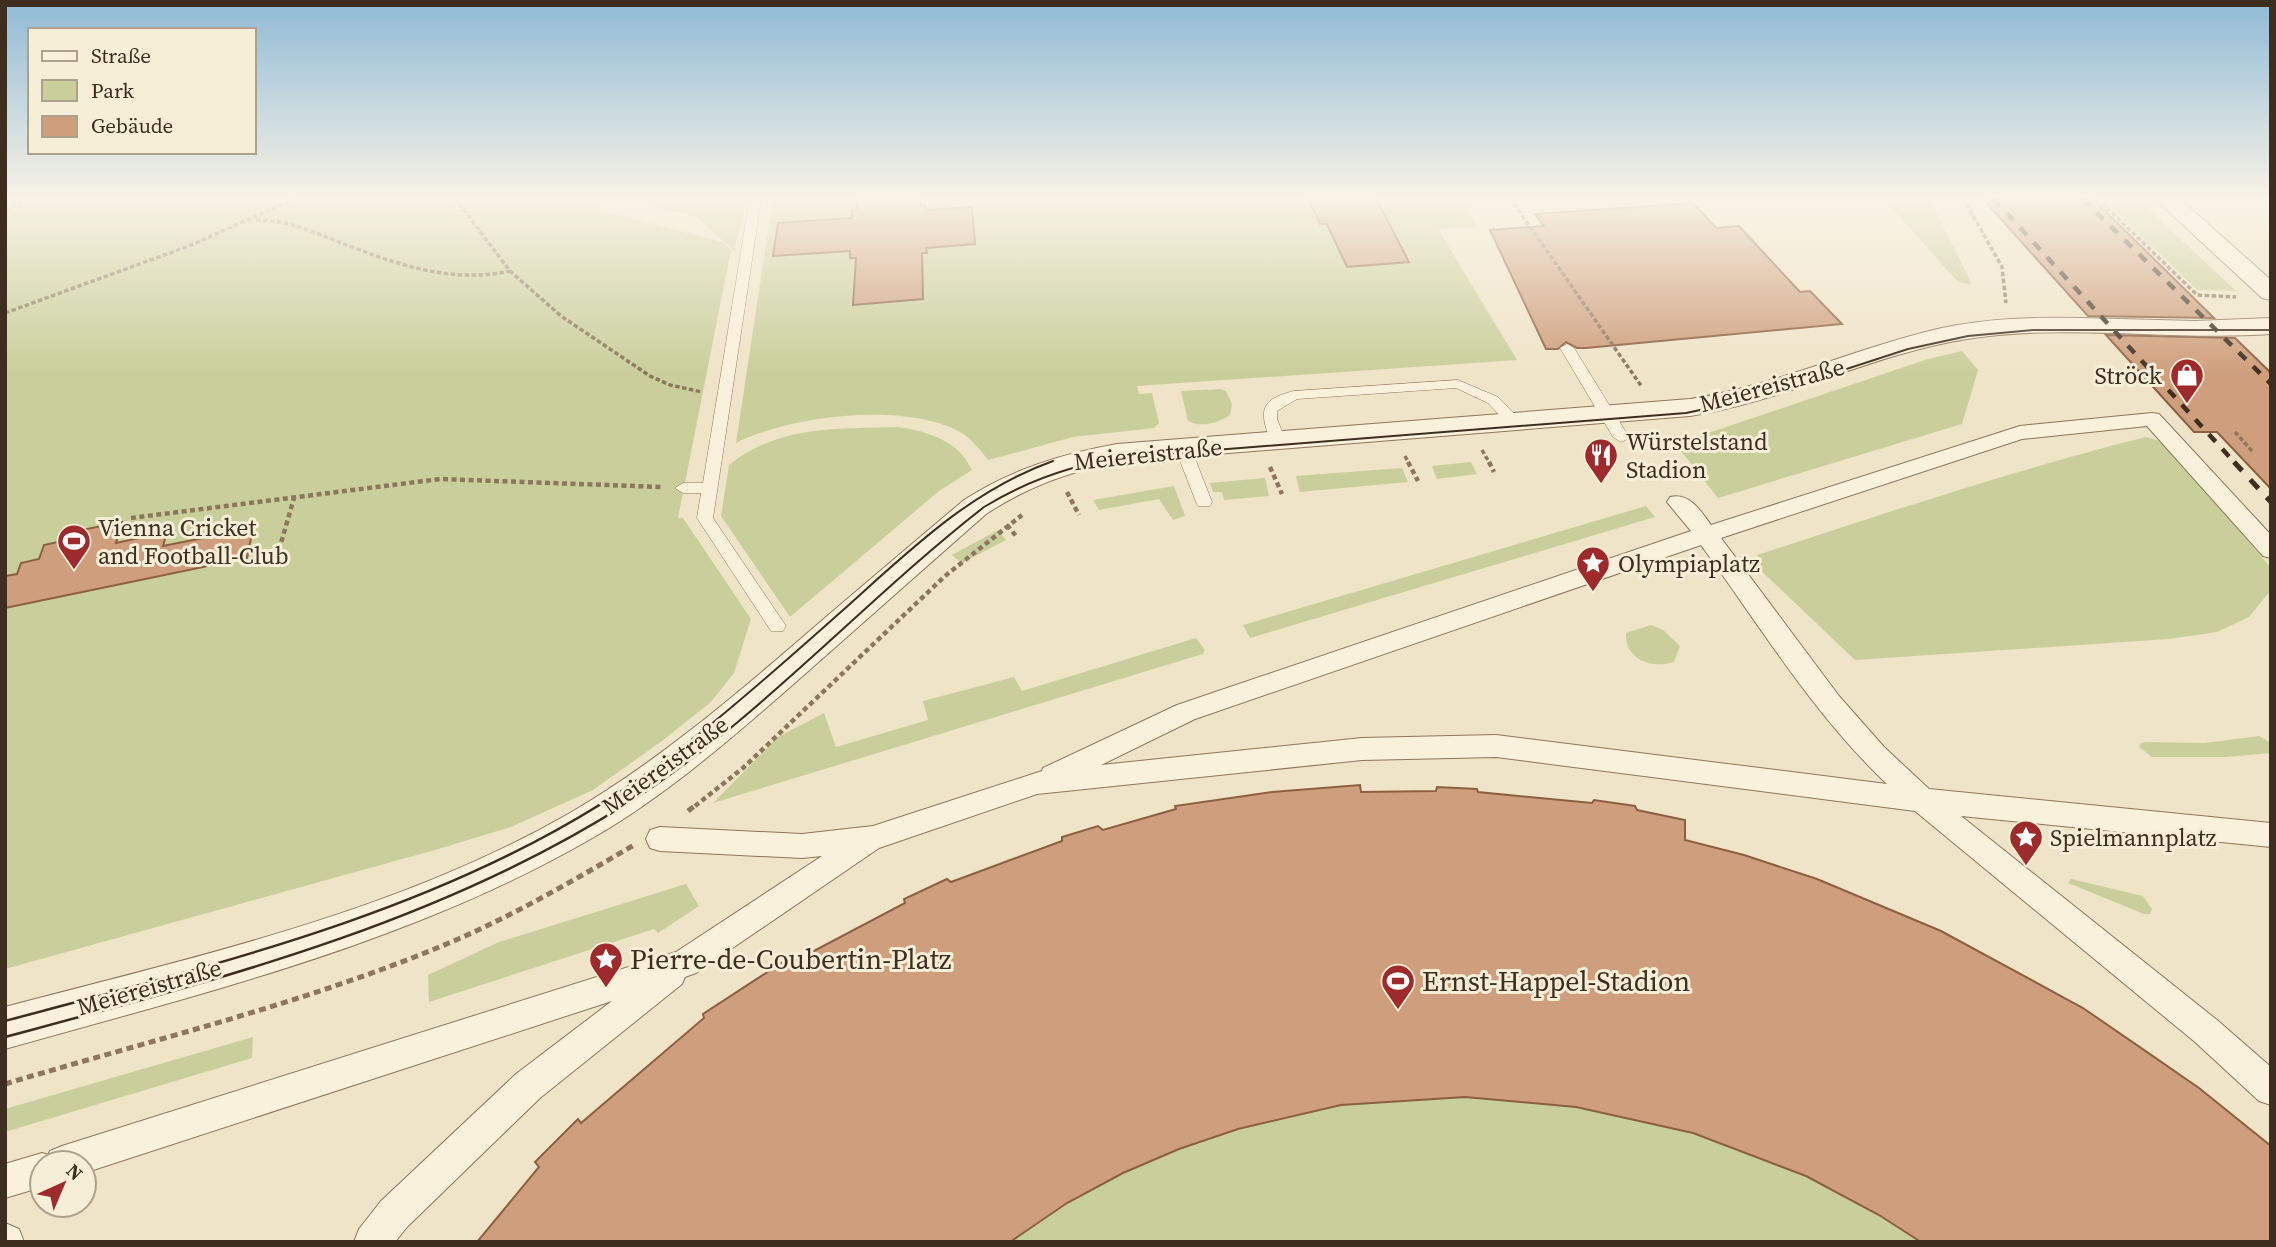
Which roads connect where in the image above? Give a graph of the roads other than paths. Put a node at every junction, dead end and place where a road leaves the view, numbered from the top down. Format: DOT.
graph roads {
  1 [pos="745,256"];
  2 [pos="2230,256"];
  3 [pos="2271,293"];
  4 [pos="2271,326"];
  5 [pos="1567,348"];
  6 [pos="1515,423"];
  7 [pos="1614,426"];
  8 [pos="1183,448"];
  9 [pos="1277,458"];
  10 [pos="683,488"];
  11 [pos="709,488"];
  12 [pos="1204,502"];
  13 [pos="1678,502"];
  14 [pos="1705,535"];
  15 [pos="2271,550"];
  16 [pos="777,626"];
  17 [pos="1038,783"];
  18 [pos="1922,800"];
  19 [pos="2271,835"];
  20 [pos="873,838"];
  21 [pos="660,839"];
  22 [pos="685,963"];
  23 [pos="5,1028"];
  24 [pos="2271,1089"];
  25 [pos="98,1151"];
  26 [pos="28,1174"];
  27 [pos="5,1181"];
  28 [pos="372,1242"];
  1 -- 11 [label="lane"];
  2 -- 3 [label="street"];
  4 -- 7 [label="street, Meiereistraße"];
  5 -- 7 [label="lane"];
  6 -- 7 [label="street, Meiereistraße"];
  6 -- 9 [label="street, Meiereistraße"];
  6 -- 9 [label="lane"];
  8 -- 9 [label="street, Meiereistraße"];
  8 -- 12 [label="lane"];
  8 -- 23 [label="street, Meiereistraße"];
  10 -- 11 [label="lane"];
  11 -- 16 [label="lane"];
  13 -- 14 [label="street"];
  14 -- 15 [label="street"];
  14 -- 17 [label="street"];
  14 -- 18 [label="street"];
  17 -- 18 [label="street"];
  17 -- 20 [label="street"];
  18 -- 19 [label="street"];
  18 -- 24 [label="street"];
  20 -- 21 [label="street"];
  20 -- 22 [label="street"];
  22 -- 25 [label="street"];
  22 -- 28 [label="street"];
  26 -- 27 [label="street"];
}
